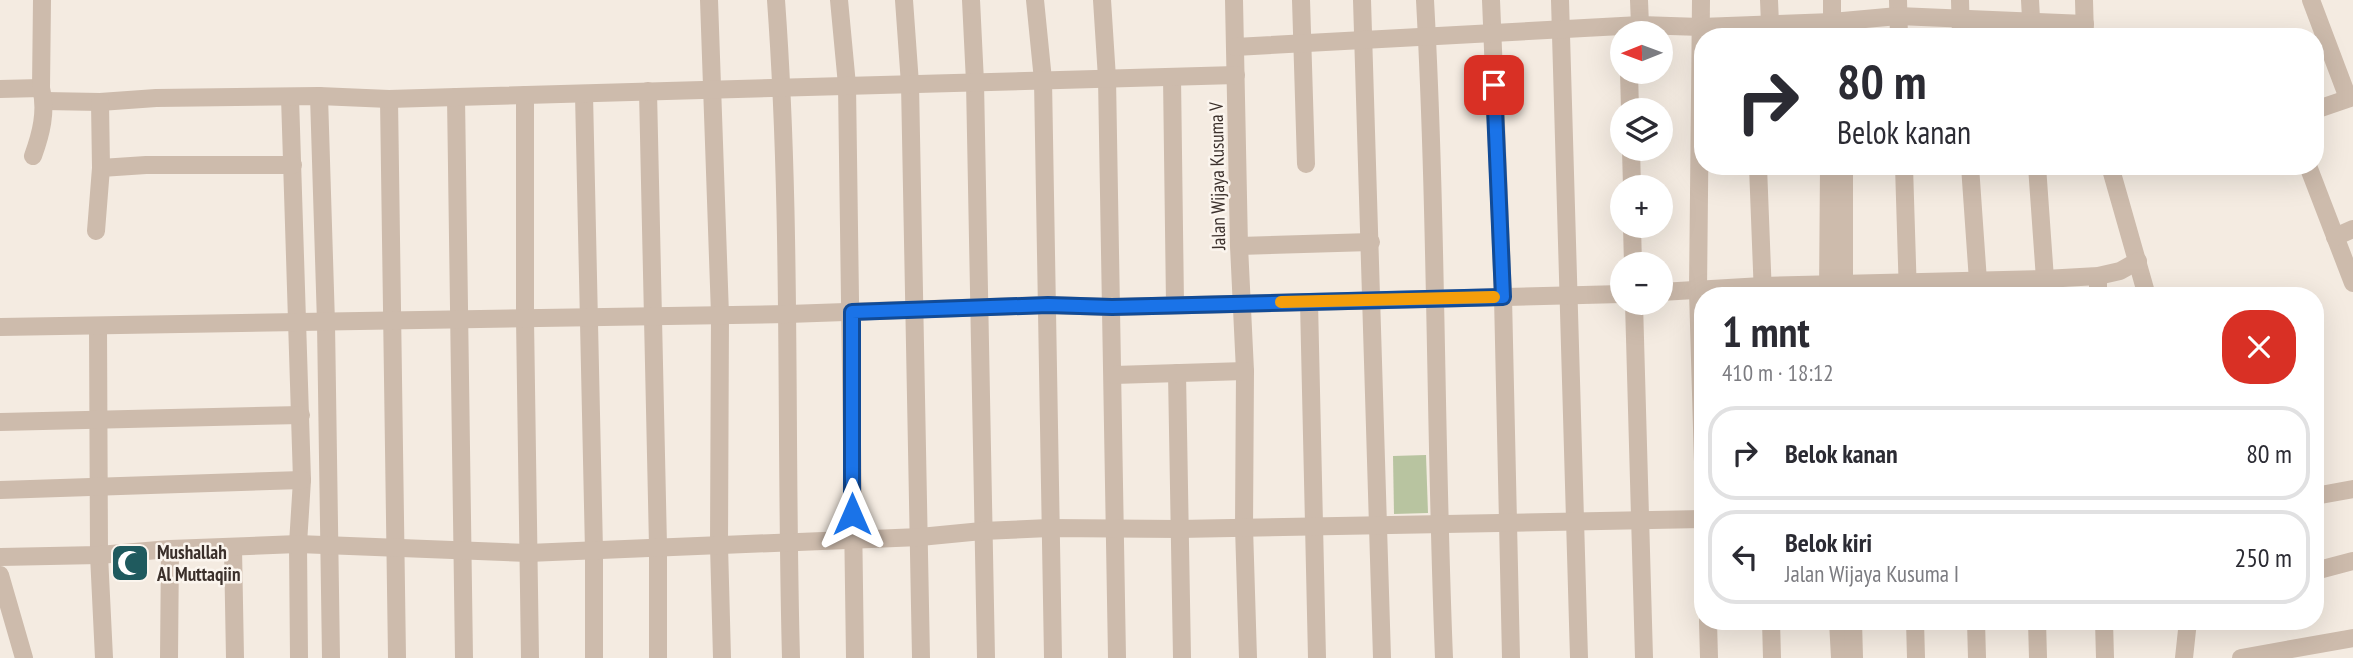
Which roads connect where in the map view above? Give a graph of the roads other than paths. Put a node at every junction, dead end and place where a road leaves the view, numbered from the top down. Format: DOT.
graph roads {
  1 [pos="43,0"];
  2 [pos="709,0"];
  3 [pos="776,0"];
  4 [pos="839,0"];
  5 [pos="904,0"];
  6 [pos="971,0"];
  7 [pos="1035,0"];
  8 [pos="1102,0"];
  9 [pos="1234,0"];
  10 [pos="1301,0"];
  11 [pos="1362,0"];
  12 [pos="1425,0"];
  13 [pos="1491,0"];
  14 [pos="1560,0"];
  15 [pos="1639,0"];
  16 [pos="1700,0"];
  17 [pos="1769,0"];
  18 [pos="1832,0"];
  19 [pos="1960,0"];
  20 [pos="2030,0"];
  21 [pos="2084,0"];
  22 [pos="2311,0"];
  23 [pos="1898,8"];
  24 [pos="1634,21"];
  25 [pos="1673,27"];
  26 [pos="1701,27"];
  27 [pos="1610,28"];
  28 [pos="1730,28"];
  29 [pos="1759,28"];
  30 [pos="1839,28"];
  31 [pos="1842,28"];
  32 [pos="1899,28"];
  33 [pos="1961,28"];
  34 [pos="2031,28"];
  35 [pos="2085,28"];
  36 [pos="2322,28"];
  37 [pos="1561,29"];
  38 [pos="1492,32"];
  39 [pos="2324,32"];
  40 [pos="1427,36"];
  41 [pos="1363,40"];
  42 [pos="1303,43"];
  43 [pos="1235,47"];
  44 [pos="1236,75"];
  45 [pos="1172,77"];
  46 [pos="1107,78"];
  47 [pos="1043,80"];
  48 [pos="975,82"];
  49 [pos="910,84"];
  50 [pos="847,85"];
  51 [pos="783,87"];
  52 [pos="0,89"];
  53 [pos="711,89"];
  54 [pos="648,91"];
  55 [pos="43,94"];
  56 [pos="584,94"];
  57 [pos="525,95"];
  58 [pos="318,96"];
  59 [pos="290,97"];
  60 [pos="456,97"];
  61 [pos="2350,97"];
  62 [pos="389,99"];
  63 [pos="100,102"];
  64 [pos="2324,107"];
  65 [pos="33,156"];
  66 [pos="1306,164"];
  67 [pos="293,165"];
  68 [pos="101,168"];
  69 [pos="1699,175"];
  70 [pos="1758,175"];
  71 [pos="1829,175"];
  72 [pos="1843,175"];
  73 [pos="1904,175"];
  74 [pos="1970,175"];
  75 [pos="2037,175"];
  76 [pos="2112,175"];
  77 [pos="2311,175"];
  78 [pos="2353,229"];
  79 [pos="96,231"];
  80 [pos="2335,237"];
  81 [pos="1371,242"];
  82 [pos="1239,246"];
  83 [pos="2137,261"];
  84 [pos="2098,276"];
  85 [pos="2353,283"];
  86 [pos="2036,285"];
  87 [pos="1972,286"];
  88 [pos="1698,287"];
  89 [pos="1763,287"];
  90 [pos="1835,287"];
  91 [pos="1835,287"];
  92 [pos="1908,287"];
  93 [pos="1951,287"];
  94 [pos="2098,287"];
  95 [pos="2144,287"];
  96 [pos="1694,290"];
  97 [pos="1673,291"];
  98 [pos="1610,294"];
  99 [pos="1570,295"];
  100 [pos="1503,297"];
  101 [pos="1437,299"];
  102 [pos="1372,301"];
  103 [pos="1309,302"];
  104 [pos="1243,303"];
  105 [pos="1175,304"];
  106 [pos="1048,305"];
  107 [pos="979,307"];
  108 [pos="1112,307"];
  109 [pos="915,309"];
  110 [pos="852,312"];
  111 [pos="788,314"];
  112 [pos="720,315"];
  113 [pos="1634,315"];
  114 [pos="652,317"];
  115 [pos="588,318"];
  116 [pos="525,319"];
  117 [pos="460,320"];
  118 [pos="394,322"];
  119 [pos="327,323"];
  120 [pos="297,324"];
  121 [pos="98,326"];
  122 [pos="0,327"];
  123 [pos="1245,370"];
  124 [pos="1177,373"];
  125 [pos="1114,375"];
  126 [pos="301,415"];
  127 [pos="98,421"];
  128 [pos="0,422"];
  129 [pos="302,480"];
  130 [pos="101,488"];
  131 [pos="2353,489"];
  132 [pos="0,490"];
  133 [pos="2324,494"];
  134 [pos="1694,519"];
  135 [pos="1641,521"];
  136 [pos="1577,523"];
  137 [pos="1507,524"];
  138 [pos="1439,525"];
  139 [pos="1379,526"];
  140 [pos="1116,527"];
  141 [pos="1244,527"];
  142 [pos="1049,528"];
  143 [pos="1314,528"];
  144 [pos="1179,529"];
  145 [pos="982,531"];
  146 [pos="920,537"];
  147 [pos="852,539"];
  148 [pos="788,541"];
  149 [pos="298,544"];
  150 [pos="328,545"];
  151 [pos="719,545"];
  152 [pos="658,547"];
  153 [pos="233,548"];
  154 [pos="394,548"];
  155 [pos="170,549"];
  156 [pos="462,550"];
  157 [pos="594,551"];
  158 [pos="528,553"];
  159 [pos="99,555"];
  160 [pos="0,557"];
  161 [pos="2353,561"];
  162 [pos="2324,569"];
  163 [pos="0,575"];
  164 [pos="1708,630"];
  165 [pos="1771,630"];
  166 [pos="1838,630"];
  167 [pos="1853,630"];
  168 [pos="1915,630"];
  169 [pos="1976,630"];
  170 [pos="2037,630"];
  171 [pos="2104,630"];
  172 [pos="2187,630"];
  173 [pos="2353,638"];
  174 [pos="24,658"];
  175 [pos="104,658"];
  176 [pos="169,658"];
  177 [pos="235,658"];
  178 [pos="299,658"];
  179 [pos="331,658"];
  180 [pos="397,658"];
  181 [pos="464,658"];
  182 [pos="530,658"];
  183 [pos="594,658"];
  184 [pos="658,658"];
  185 [pos="722,658"];
  186 [pos="791,658"];
  187 [pos="855,658"];
  188 [pos="921,658"];
  189 [pos="986,658"];
  190 [pos="1053,658"];
  191 [pos="1117,658"];
  192 [pos="1182,658"];
  193 [pos="1248,658"];
  194 [pos="1317,658"];
  195 [pos="1382,658"];
  196 [pos="1444,658"];
  197 [pos="1511,658"];
  198 [pos="1579,658"];
  199 [pos="1644,658"];
  200 [pos="1709,658"];
  201 [pos="1772,658"];
  202 [pos="1840,658"];
  203 [pos="1854,658"];
  204 [pos="1916,658"];
  205 [pos="1977,658"];
  206 [pos="2038,658"];
  207 [pos="2105,658"];
  208 [pos="2184,658"];
  209 [pos="2241,658"];
  1 -- 55 [label="street"];
  2 -- 53 [label="street"];
  3 -- 51 [label="street"];
  4 -- 50 [label="street"];
  5 -- 49 [label="street"];
  6 -- 48 [label="street"];
  7 -- 47 [label="street"];
  8 -- 46 [label="street"];
  9 -- 43 [label="street, Jalan Wijaya Kusuma V"];
  10 -- 42 [label="street"];
  11 -- 41 [label="street"];
  12 -- 40 [label="street"];
  13 -- 38 [label="street"];
  14 -- 37 [label="street"];
  15 -- 24 [label="street"];
  16 -- 26 [label="street"];
  17 -- 29 [label="street"];
  18 -- 30 [label="street"];
  19 -- 33 [label="street"];
  20 -- 34 [label="street"];
  21 -- 35 [label="street"];
  22 -- 36 [label="street"];
  23 -- 31 [label="street"];
  23 -- 32 [label="street"];
  23 -- 33 [label="street"];
  25 -- 26 [label="street"];
  26 -- 28 [label="street"];
  27 -- 37 [label="street"];
  37 -- 38 [label="street"];
  37 -- 99 [label="street"];
  38 -- 40 [label="street"];
  38 -- 100 [label="street"];
  39 -- 61 [label="street"];
  40 -- 41 [label="street"];
  40 -- 101 [label="street"];
  41 -- 42 [label="street"];
  41 -- 81 [label="street"];
  42 -- 43 [label="street"];
  42 -- 66 [label="street"];
  43 -- 44 [label="street, Jalan Wijaya Kusuma V"];
  44 -- 45 [label="street"];
  44 -- 82 [label="street, Jalan Wijaya Kusuma V"];
  45 -- 46 [label="street"];
  45 -- 105 [label="street"];
  46 -- 47 [label="street"];
  46 -- 108 [label="street"];
  47 -- 48 [label="street"];
  47 -- 106 [label="street"];
  48 -- 49 [label="street"];
  48 -- 107 [label="street"];
  49 -- 50 [label="street"];
  49 -- 109 [label="street"];
  50 -- 51 [label="street"];
  50 -- 110 [label="street"];
  51 -- 53 [label="street"];
  51 -- 111 [label="street"];
  52 -- 55 [label="street"];
  53 -- 54 [label="street"];
  53 -- 112 [label="street"];
  54 -- 56 [label="street"];
  54 -- 114 [label="street"];
  55 -- 63 [label="street"];
  55 -- 65 [label="street"];
  56 -- 57 [label="street"];
  56 -- 115 [label="street"];
  57 -- 60 [label="street"];
  57 -- 116 [label="street"];
  58 -- 59 [label="street"];
  58 -- 62 [label="street"];
  58 -- 119 [label="street"];
  59 -- 63 [label="street"];
  59 -- 67 [label="street"];
  60 -- 62 [label="street"];
  60 -- 117 [label="street"];
  61 -- 64 [label="street"];
  62 -- 118 [label="street"];
  63 -- 68 [label="street"];
  67 -- 68 [label="street"];
  67 -- 120 [label="street"];
  68 -- 79 [label="street"];
  69 -- 88 [label="street"];
  70 -- 89 [label="street"];
  71 -- 90 [label="street"];
  72 -- 91 [label="street"];
  73 -- 92 [label="street"];
  74 -- 87 [label="street"];
  75 -- 86 [label="street"];
  76 -- 83 [label="street"];
  77 -- 80 [label="street"];
  78 -- 80 [label="street"];
  80 -- 85 [label="street"];
  81 -- 82 [label="street"];
  81 -- 102 [label="street"];
  82 -- 104 [label="street, Jalan Wijaya Kusuma V"];
  83 -- 84 [label="street"];
  83 -- 95 [label="street"];
  84 -- 86 [label="street"];
  84 -- 94 [label="street"];
  86 -- 87 [label="street"];
  87 -- 93 [label="street"];
  96 -- 97 [label="street"];
  98 -- 99 [label="street"];
  99 -- 100 [label="street"];
  99 -- 136 [label="street"];
  100 -- 101 [label="street"];
  100 -- 137 [label="street"];
  101 -- 102 [label="street"];
  101 -- 138 [label="street"];
  102 -- 103 [label="street"];
  102 -- 139 [label="street"];
  103 -- 104 [label="street"];
  103 -- 143 [label="street"];
  104 -- 105 [label="street"];
  104 -- 123 [label="street, Jalan Wijaya Kusuma V"];
  105 -- 108 [label="street"];
  106 -- 107 [label="street"];
  106 -- 108 [label="street"];
  106 -- 142 [label="street"];
  107 -- 109 [label="street"];
  107 -- 145 [label="street"];
  108 -- 125 [label="street"];
  109 -- 110 [label="street"];
  109 -- 146 [label="street"];
  110 -- 111 [label="street"];
  110 -- 147 [label="street"];
  111 -- 112 [label="street"];
  111 -- 148 [label="street"];
  112 -- 114 [label="street"];
  112 -- 151 [label="street"];
  113 -- 135 [label="street"];
  114 -- 115 [label="street"];
  114 -- 152 [label="street"];
  115 -- 116 [label="street"];
  115 -- 157 [label="street"];
  116 -- 117 [label="street"];
  116 -- 158 [label="street"];
  117 -- 118 [label="street"];
  117 -- 156 [label="street"];
  118 -- 119 [label="street"];
  118 -- 154 [label="street"];
  119 -- 120 [label="street"];
  119 -- 150 [label="street"];
  120 -- 121 [label="street"];
  120 -- 126 [label="street"];
  121 -- 122 [label="street"];
  121 -- 127 [label="street"];
  123 -- 124 [label="street"];
  123 -- 141 [label="street, Jalan Wijaya Kusuma V"];
  124 -- 125 [label="street"];
  124 -- 144 [label="street"];
  125 -- 140 [label="street"];
  126 -- 127 [label="street"];
  126 -- 129 [label="street"];
  127 -- 128 [label="street"];
  127 -- 130 [label="street"];
  129 -- 130 [label="street"];
  129 -- 149 [label="street"];
  130 -- 132 [label="street"];
  130 -- 159 [label="street"];
  131 -- 133 [label="street"];
  134 -- 135 [label="street"];
  135 -- 136 [label="street"];
  135 -- 199 [label="street"];
  136 -- 137 [label="street"];
  136 -- 198 [label="street"];
  137 -- 138 [label="street"];
  137 -- 197 [label="street"];
  138 -- 139 [label="street"];
  138 -- 196 [label="street"];
  139 -- 143 [label="street"];
  139 -- 195 [label="street"];
  140 -- 142 [label="street"];
  140 -- 144 [label="street"];
  140 -- 191 [label="street"];
  141 -- 143 [label="street"];
  141 -- 144 [label="street"];
  141 -- 193 [label="street, Jalan Wijaya Kusuma V"];
  142 -- 145 [label="street"];
  142 -- 190 [label="street"];
  143 -- 194 [label="street"];
  144 -- 192 [label="street"];
  145 -- 146 [label="street"];
  145 -- 189 [label="street"];
  146 -- 147 [label="street"];
  146 -- 188 [label="street"];
  147 -- 148 [label="street"];
  147 -- 187 [label="street"];
  148 -- 151 [label="street"];
  148 -- 186 [label="street"];
  149 -- 150 [label="street"];
  149 -- 153 [label="street"];
  149 -- 178 [label="street"];
  150 -- 154 [label="street"];
  150 -- 179 [label="street"];
  151 -- 152 [label="street"];
  151 -- 185 [label="street"];
  152 -- 157 [label="street"];
  152 -- 184 [label="street"];
  153 -- 155 [label="street"];
  153 -- 177 [label="street"];
  154 -- 156 [label="street"];
  154 -- 180 [label="street"];
  155 -- 159 [label="street"];
  155 -- 176 [label="street"];
  156 -- 158 [label="street"];
  156 -- 181 [label="street"];
  157 -- 158 [label="street"];
  157 -- 183 [label="street"];
  158 -- 182 [label="street"];
  159 -- 160 [label="street"];
  159 -- 175 [label="street"];
  161 -- 162 [label="street"];
  163 -- 174 [label="street"];
  164 -- 200 [label="street"];
  165 -- 201 [label="street"];
  166 -- 202 [label="street"];
  167 -- 203 [label="street"];
  168 -- 204 [label="street"];
  169 -- 205 [label="street"];
  170 -- 206 [label="street"];
  171 -- 207 [label="street"];
  172 -- 208 [label="street"];
  173 -- 209 [label="street"];
}
